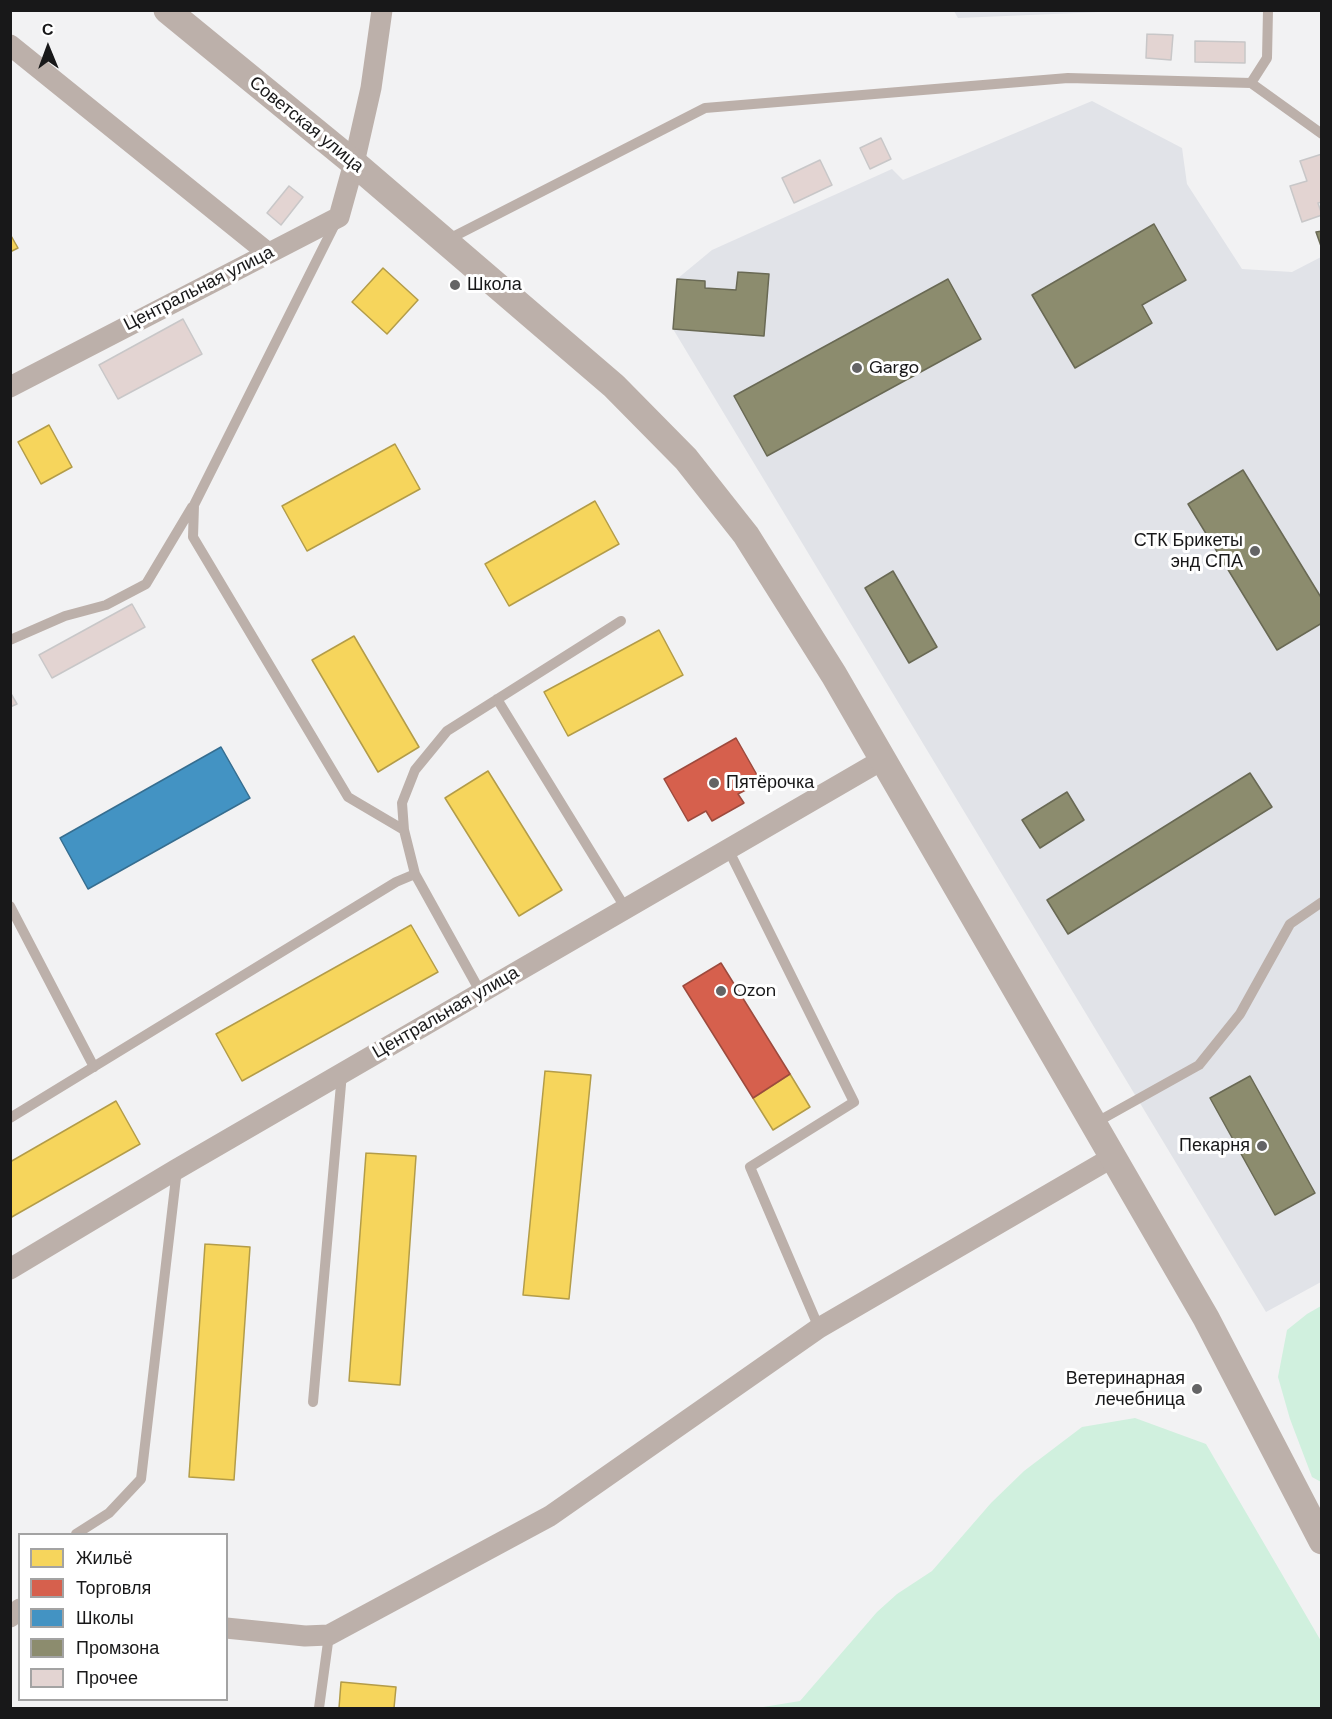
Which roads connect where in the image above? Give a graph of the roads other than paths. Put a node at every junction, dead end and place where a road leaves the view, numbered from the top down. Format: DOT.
graph roads {
  1 [pos="167,10"];
  2 [pos="382,10"];
  3 [pos="1268,10"];
  4 [pos="10,45"];
  5 [pos="1251,83"];
  6 [pos="1322,134"];
  7 [pos="354,163"];
  8 [pos="339,217"];
  9 [pos="445,241"];
  10 [pos="268,253"];
  11 [pos="10,387"];
  12 [pos="194,505"];
  13 [pos="621,621"];
  14 [pos="10,640"];
  15 [pos="497,699"];
  16 [pos="882,760"];
  17 [pos="404,830"];
  18 [pos="728,849"];
  19 [pos="415,874"];
  20 [pos="1322,902"];
  21 [pos="10,906"];
  22 [pos="626,909"];
  23 [pos="481,993"];
  24 [pos="94,1067"];
  25 [pos="342,1073"];
  26 [pos="10,1118"];
  27 [pos="1094,1124"];
  28 [pos="1113,1157"];
  29 [pos="177,1169"];
  30 [pos="10,1269"];
  31 [pos="819,1328"];
  32 [pos="313,1402"];
  33 [pos="1314,1510"];
  34 [pos="78,1533"];
  35 [pos="1322,1541"];
  36 [pos="228,1628"];
  37 [pos="329,1635"];
  38 [pos="319,1708"];
  1 -- 7 [label="street, Советская улица"];
  2 -- 7 [label="street"];
  3 -- 5 [label="lane"];
  4 -- 10 [label="street"];
  5 -- 6 [label="lane"];
  5 -- 9 [label="lane"];
  7 -- 8 [label="street"];
  7 -- 9 [label="street, Советская улица"];
  8 -- 10 [label="street, Центральная улица"];
  8 -- 12 [label="lane"];
  9 -- 16 [label="street, Советская улица"];
  10 -- 11 [label="street, Центральная улица"];
  12 -- 14 [label="lane"];
  12 -- 17 [label="lane"];
  13 -- 15 [label="lane"];
  15 -- 17 [label="lane"];
  15 -- 22 [label="lane"];
  16 -- 18 [label="street, Центральная улица"];
  16 -- 27 [label="street, Советская улица"];
  17 -- 19 [label="lane"];
  18 -- 22 [label="street, Центральная улица"];
  18 -- 31 [label="lane"];
  19 -- 23 [label="lane"];
  19 -- 24 [label="lane"];
  20 -- 27 [label="lane"];
  21 -- 24 [label="lane"];
  22 -- 23 [label="street, Центральная улица"];
  23 -- 25 [label="street, Центральная улица"];
  24 -- 26 [label="lane"];
  25 -- 29 [label="street, Центральная улица"];
  25 -- 32 [label="lane"];
  27 -- 28 [label="street, Советская улица"];
  28 -- 31 [label="street"];
  28 -- 33 [label="street, Советская улица"];
  29 -- 30 [label="street, Центральная улица"];
  29 -- 34 [label="lane"];
  31 -- 37 [label="street"];
  33 -- 35 [label="street, Советская улица"];
  36 -- 37 [label="street"];
  37 -- 38 [label="lane"];
}
